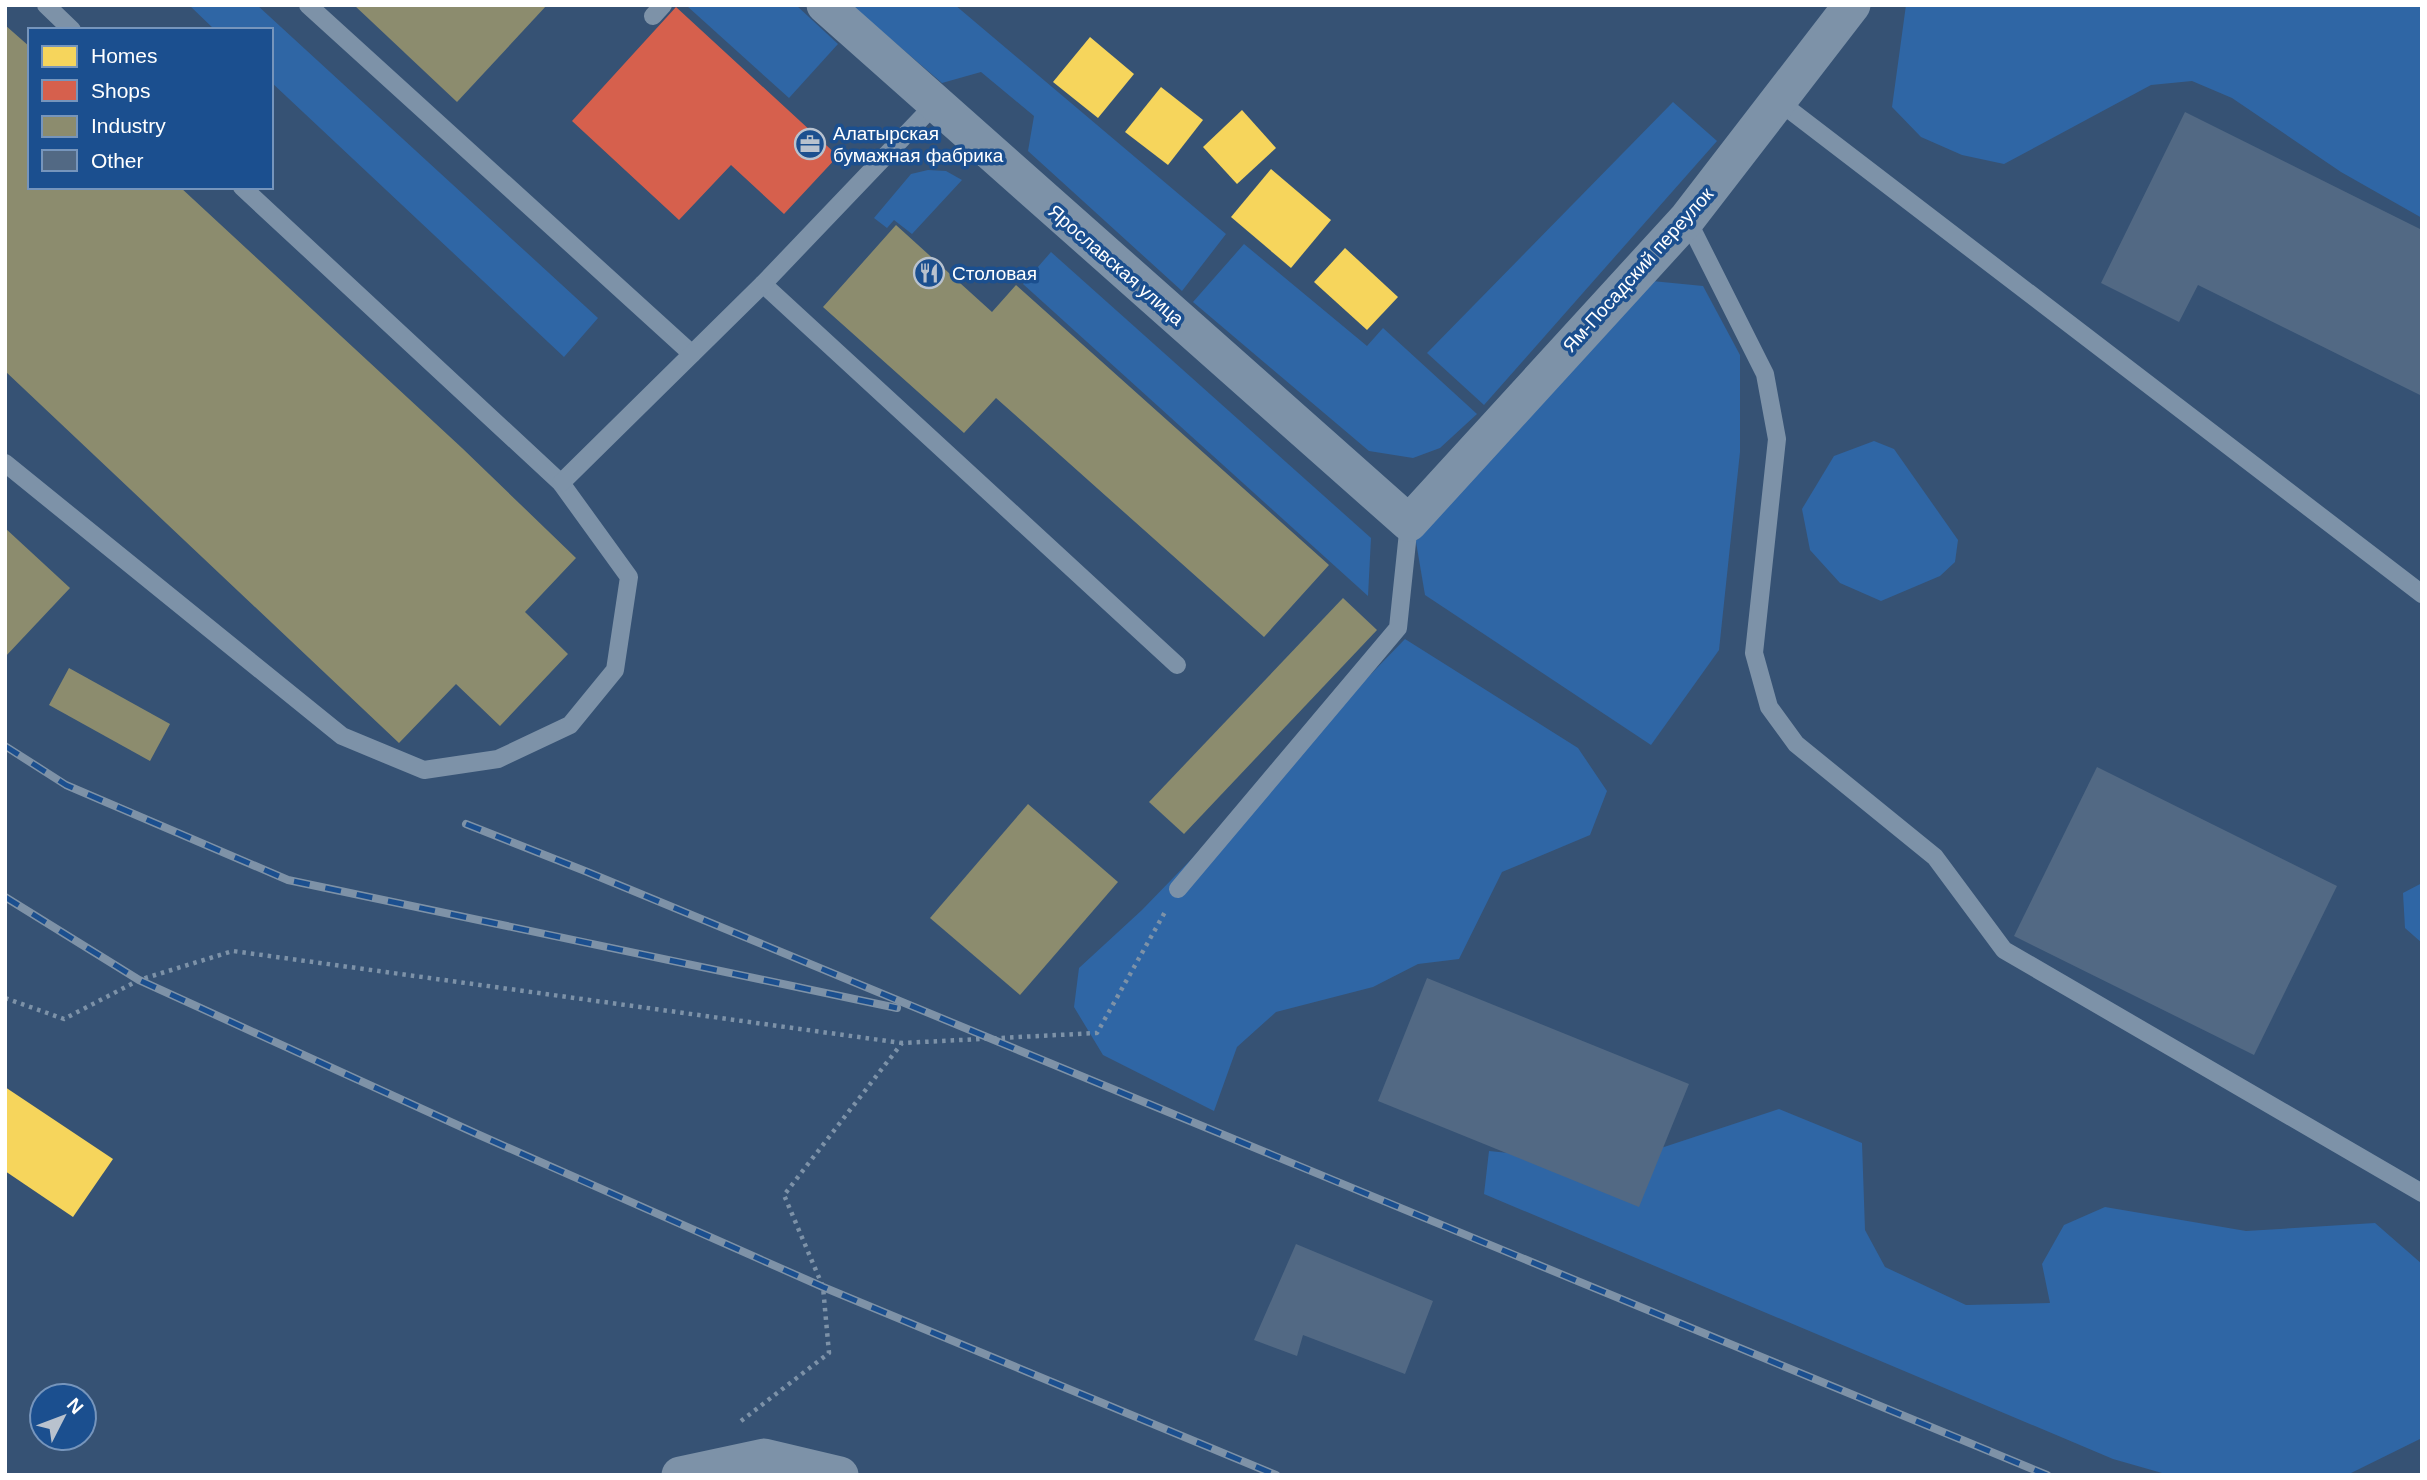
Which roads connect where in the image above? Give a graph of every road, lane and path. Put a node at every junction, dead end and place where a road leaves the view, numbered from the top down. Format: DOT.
graph roads {
  1 [pos="46,5"];
  2 [pos="308,5"];
  3 [pos="825,5"];
  4 [pos="1852,5"];
  5 [pos="70,28"];
  6 [pos="1778,101"];
  7 [pos="935,104"];
  8 [pos="244,189"];
  9 [pos="1687,219"];
  10 [pos="763,284"];
  11 [pos="692,355"];
  12 [pos="5,463"];
  13 [pos="561,483"];
  14 [pos="1409,523"];
  15 [pos="2422,594"];
  16 [pos="1177,665"];
  17 [pos="1178,889"];
  18 [pos="5,998"];
  19 [pos="902,1043"];
  20 [pos="2422,1193"];
  21 [pos="734,1426"];
  22 [pos="680,1475"];
  23 [pos="840,1475"];
  1 -- 5 [label="lane"];
  2 -- 11 [label="lane"];
  3 -- 7 [label="street, Ярославская улица"];
  4 -- 6 [label="street, Ям-Посадский переулок"];
  6 -- 9 [label="street, Ям-Посадский переулок"];
  6 -- 15 [label="lane"];
  7 -- 10 [label="lane"];
  7 -- 14 [label="street, Ярославская улица"];
  8 -- 13 [label="lane"];
  9 -- 14 [label="street, Ям-Посадский переулок"];
  9 -- 20 [label="lane"];
  10 -- 11 [label="lane"];
  10 -- 16 [label="lane"];
  11 -- 13 [label="lane"];
  12 -- 13 [label="lane"];
  14 -- 17 [label="lane"];
  17 -- 19 [label="path"];
  18 -- 19 [label="path"];
  19 -- 21 [label="path"];
  22 -- 23 [label="street"];
}
